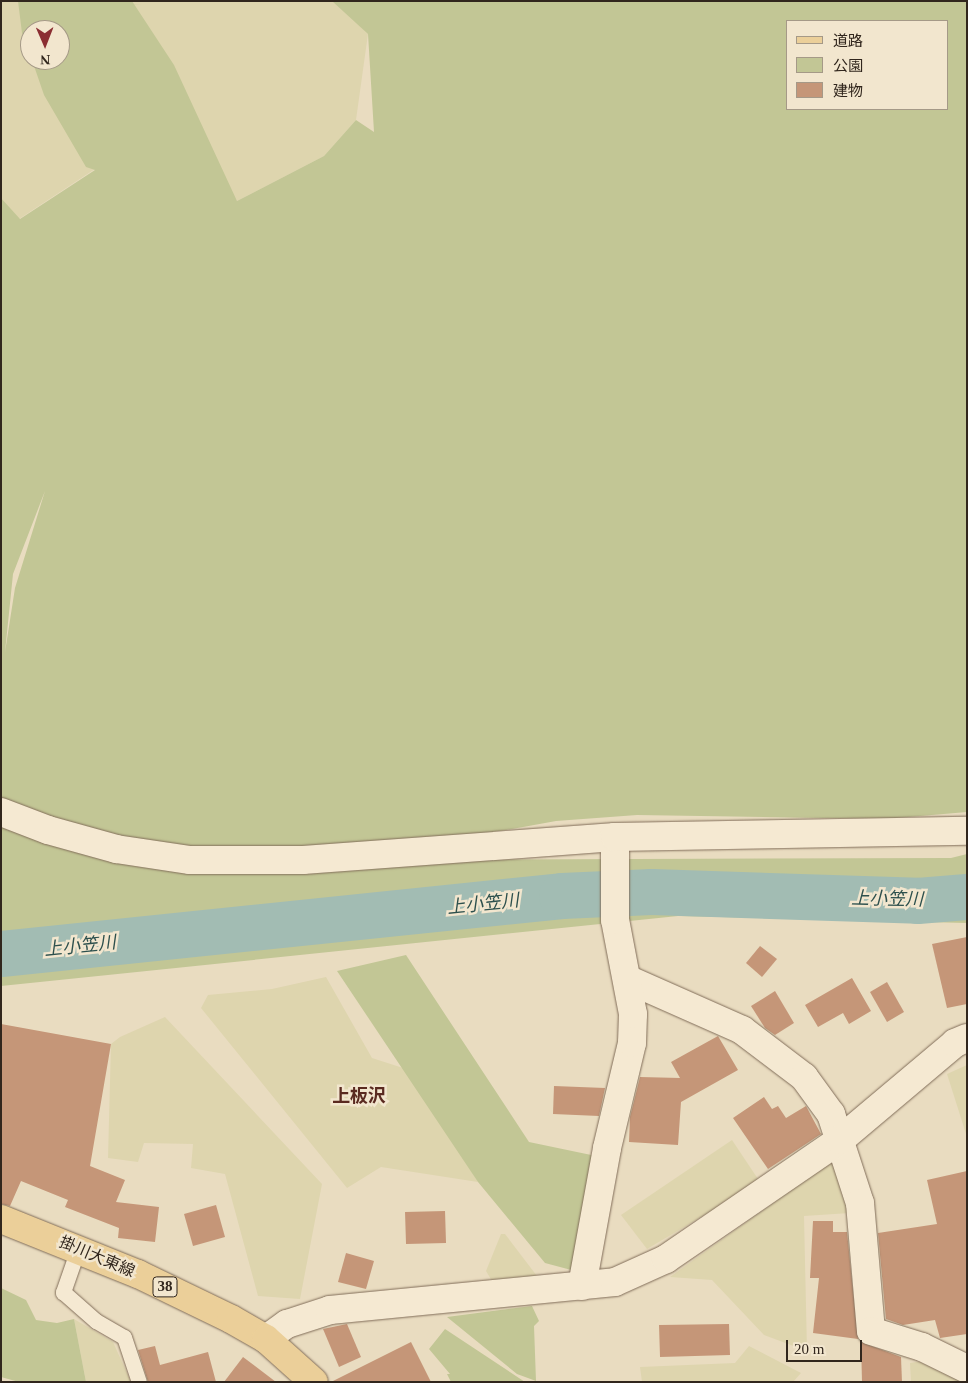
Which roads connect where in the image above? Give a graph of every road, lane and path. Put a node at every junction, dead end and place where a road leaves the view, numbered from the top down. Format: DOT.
graph roads {
  1 [pos="1,812"];
  2 [pos="967,830"];
  3 [pos="615,838"];
  4 [pos="627,980"];
  5 [pos="967,1038"];
  6 [pos="840,1140"];
  7 [pos="1,1219"];
  8 [pos="78,1249"];
  9 [pos="582,1286"];
  10 [pos="266,1339"];
  11 [pos="967,1369"];
  12 [pos="140,1382"];
  13 [pos="314,1382"];
  1 -- 3 [label="street"];
  2 -- 3 [label="street"];
  3 -- 4 [label="street"];
  4 -- 6 [label="street"];
  4 -- 9 [label="street"];
  5 -- 6 [label="street"];
  6 -- 9 [label="street"];
  6 -- 11 [label="street"];
  7 -- 8 [label="main road, 掛川大東線 / 38"];
  8 -- 10 [label="main road, 掛川大東線 / 38"];
  8 -- 12 [label="lane"];
  9 -- 10 [label="street"];
  10 -- 13 [label="main road, 掛川大東線 / 38"];
}
